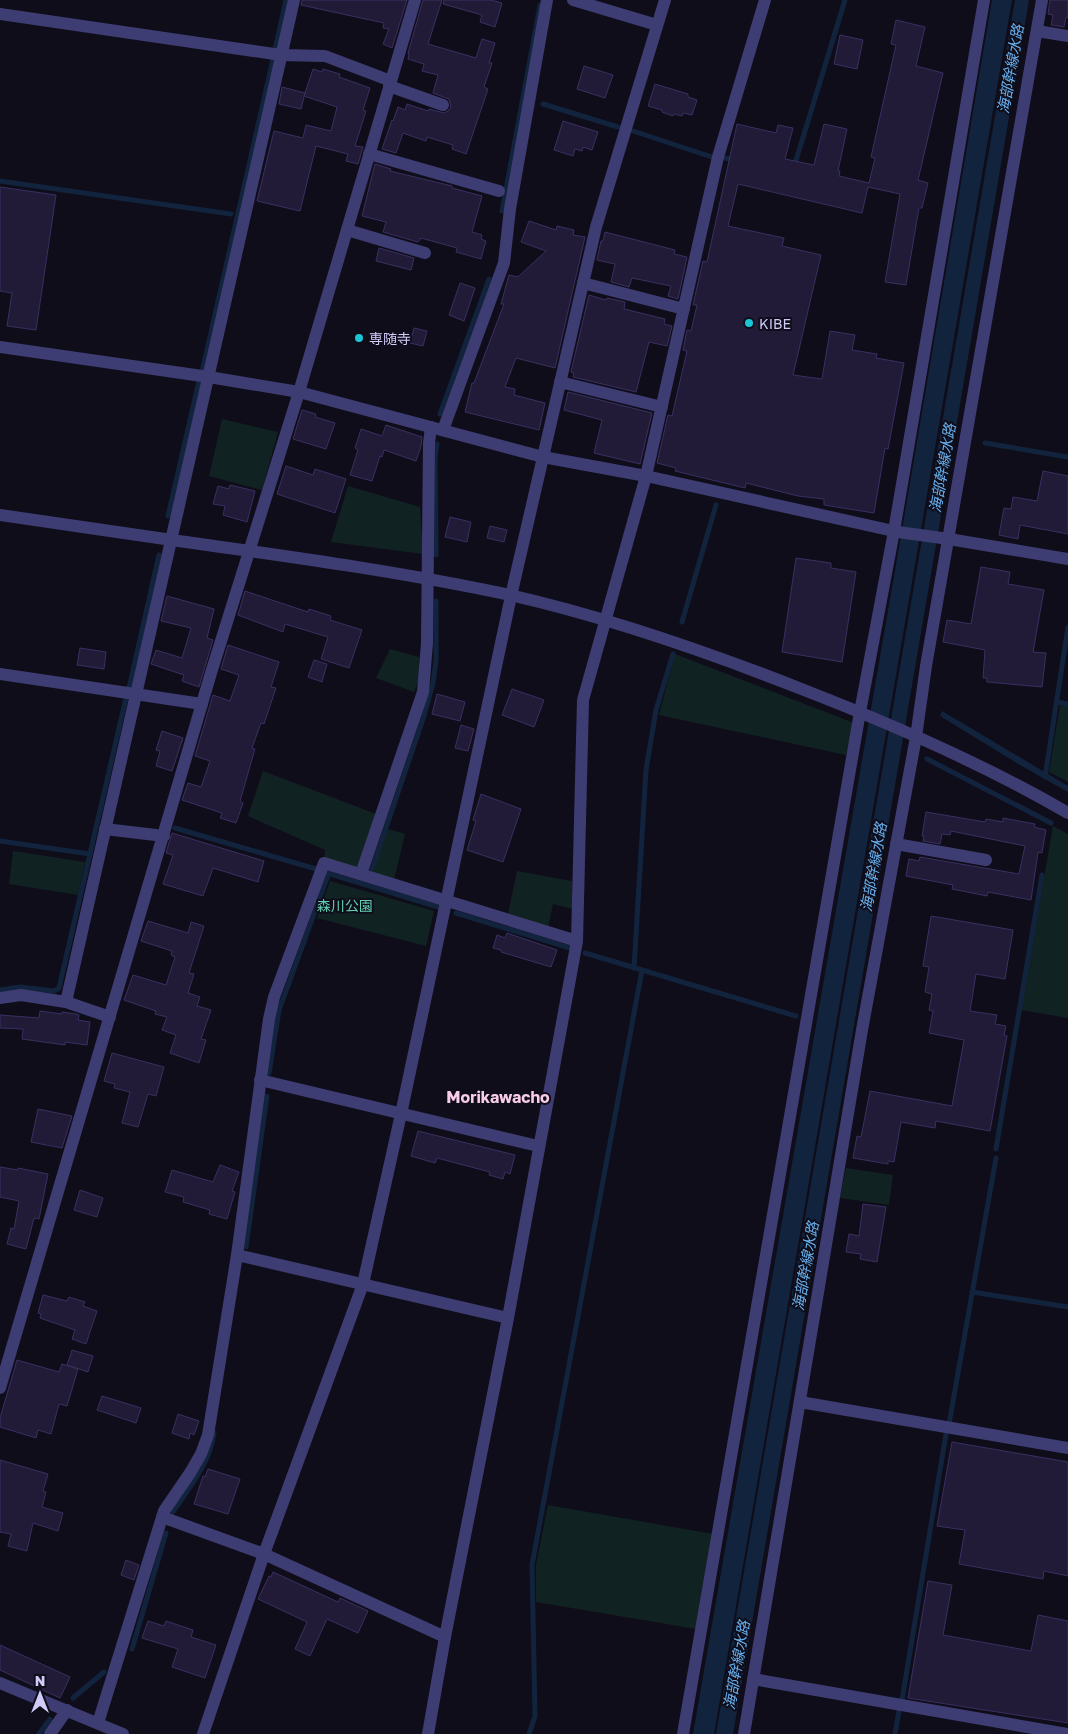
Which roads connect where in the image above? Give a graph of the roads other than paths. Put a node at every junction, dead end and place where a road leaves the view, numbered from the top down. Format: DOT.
graph roads {
  1 [pos="294,0"];
  2 [pos="415,0"];
  3 [pos="547,0"];
  4 [pos="572,0"];
  5 [pos="665,0"];
  6 [pos="765,0"];
  7 [pos="984,0"];
  8 [pos="1042,0"];
  9 [pos="0,14"];
  10 [pos="657,25"];
  11 [pos="1037,31"];
  12 [pos="1068,36"];
  13 [pos="282,55"];
  14 [pos="390,83"];
  15 [pos="443,105"];
  16 [pos="369,154"];
  17 [pos="499,191"];
  18 [pos="347,230"];
  19 [pos="425,253"];
  20 [pos="583,283"];
  21 [pos="684,309"];
  22 [pos="0,347"];
  23 [pos="209,377"];
  24 [pos="560,382"];
  25 [pos="299,392"];
  26 [pos="662,407"];
  27 [pos="437,428"];
  28 [pos="543,456"];
  29 [pos="646,476"];
  30 [pos="0,515"];
  31 [pos="896,532"];
  32 [pos="946,539"];
  33 [pos="172,540"];
  34 [pos="250,550"];
  35 [pos="1068,559"];
  36 [pos="428,579"];
  37 [pos="511,596"];
  38 [pos="605,619"];
  39 [pos="0,674"];
  40 [pos="136,694"];
  41 [pos="202,704"];
  42 [pos="860,712"];
  43 [pos="913,735"];
  44 [pos="1068,813"];
  45 [pos="105,829"];
  46 [pos="164,836"];
  47 [pos="896,844"];
  48 [pos="986,860"];
  49 [pos="361,874"];
  50 [pos="446,900"];
  51 [pos="577,941"];
  52 [pos="0,998"];
  53 [pos="66,1002"];
  54 [pos="110,1017"];
  55 [pos="260,1080"];
  56 [pos="401,1114"];
  57 [pos="538,1146"];
  58 [pos="237,1255"];
  59 [pos="363,1284"];
  60 [pos="508,1318"];
  61 [pos="6,1350"];
  62 [pos="0,1388"];
  63 [pos="800,1402"];
  64 [pos="1068,1448"];
  65 [pos="162,1517"];
  66 [pos="264,1554"];
  67 [pos="444,1637"];
  68 [pos="753,1679"];
  69 [pos="0,1683"];
  70 [pos="67,1710"];
  71 [pos="98,1723"];
  72 [pos="50,1734"];
  73 [pos="123,1734"];
  74 [pos="202,1734"];
  75 [pos="428,1734"];
  76 [pos="683,1734"];
  77 [pos="744,1734"];
  78 [pos="1067,1734"];
  1 -- 13 [label="street"];
  2 -- 14 [label="street"];
  3 -- 27 [label="street"];
  4 -- 10 [label="street"];
  5 -- 10 [label="street"];
  6 -- 21 [label="street"];
  7 -- 31 [label="street"];
  8 -- 11 [label="street"];
  9 -- 13 [label="street"];
  10 -- 20 [label="street"];
  11 -- 12 [label="street"];
  11 -- 32 [label="street"];
  13 -- 14 [label="street"];
  13 -- 23 [label="street"];
  14 -- 15 [label="street"];
  14 -- 16 [label="street"];
  16 -- 17 [label="street"];
  16 -- 18 [label="street"];
  18 -- 19 [label="street"];
  18 -- 25 [label="street"];
  20 -- 21 [label="street"];
  20 -- 24 [label="street"];
  21 -- 26 [label="street"];
  22 -- 23 [label="street"];
  23 -- 25 [label="street"];
  23 -- 33 [label="street"];
  24 -- 26 [label="street"];
  24 -- 28 [label="street"];
  25 -- 27 [label="street"];
  25 -- 34 [label="street"];
  26 -- 29 [label="street"];
  27 -- 28 [label="street"];
  27 -- 36 [label="street"];
  28 -- 29 [label="street"];
  28 -- 37 [label="street"];
  29 -- 31 [label="street"];
  29 -- 38 [label="street"];
  30 -- 33 [label="street"];
  31 -- 32 [label="street"];
  31 -- 42 [label="street"];
  32 -- 35 [label="street"];
  32 -- 43 [label="street"];
  33 -- 34 [label="street"];
  33 -- 40 [label="street"];
  34 -- 36 [label="street"];
  34 -- 41 [label="street"];
  36 -- 37 [label="street"];
  36 -- 49 [label="street"];
  37 -- 38 [label="street"];
  37 -- 50 [label="street"];
  38 -- 42 [label="street"];
  38 -- 51 [label="street"];
  39 -- 40 [label="street"];
  40 -- 41 [label="street"];
  40 -- 45 [label="street"];
  41 -- 46 [label="street"];
  42 -- 43 [label="street"];
  42 -- 76 [label="street"];
  43 -- 44 [label="street"];
  43 -- 47 [label="street"];
  45 -- 46 [label="street"];
  45 -- 53 [label="street"];
  46 -- 54 [label="street"];
  47 -- 48 [label="street"];
  47 -- 63 [label="street"];
  49 -- 50 [label="street"];
  49 -- 55 [label="street"];
  50 -- 51 [label="street"];
  50 -- 56 [label="street"];
  51 -- 57 [label="street"];
  52 -- 53 [label="street"];
  53 -- 54 [label="street"];
  54 -- 61 [label="street"];
  55 -- 56 [label="street"];
  55 -- 58 [label="street"];
  56 -- 57 [label="street"];
  56 -- 59 [label="street"];
  57 -- 60 [label="street"];
  58 -- 59 [label="street"];
  58 -- 65 [label="street"];
  59 -- 60 [label="street"];
  59 -- 66 [label="street"];
  60 -- 67 [label="street"];
  61 -- 62 [label="street"];
  63 -- 64 [label="street"];
  63 -- 68 [label="street"];
  65 -- 66 [label="street"];
  65 -- 71 [label="street"];
  66 -- 67 [label="street"];
  66 -- 74 [label="street"];
  67 -- 75 [label="street"];
  68 -- 77 [label="street"];
  68 -- 78 [label="street"];
  69 -- 70 [label="street"];
  70 -- 71 [label="street"];
  70 -- 72 [label="street"];
  71 -- 73 [label="street"];
}
